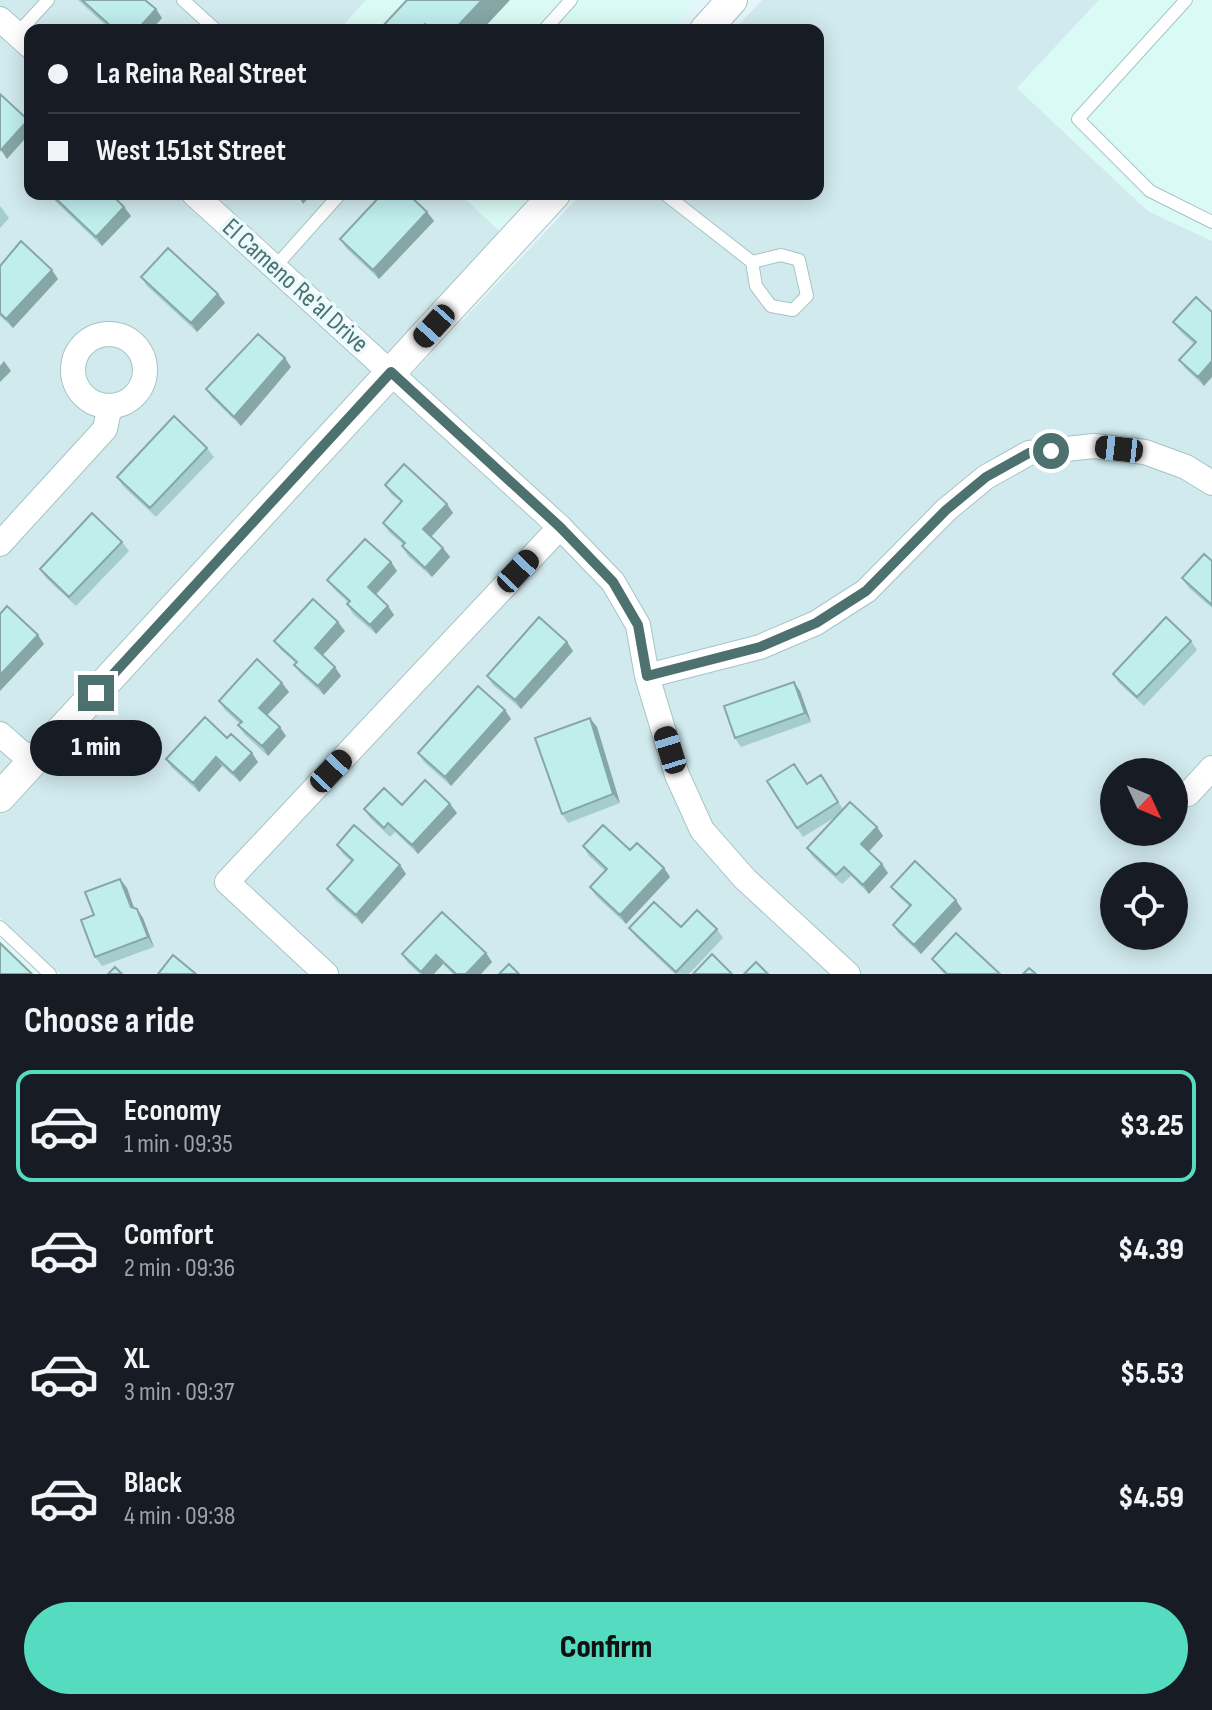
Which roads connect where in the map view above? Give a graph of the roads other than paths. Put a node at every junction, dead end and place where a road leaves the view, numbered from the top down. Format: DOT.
graph roads {
  1 [pos="48,0"];
  2 [pos="183,0"];
  3 [pos="571,0"];
  4 [pos="732,0"];
  5 [pos="1186,0"];
  6 [pos="25,24"];
  7 [pos="209,24"];
  8 [pos="549,24"];
  9 [pos="710,24"];
  10 [pos="201,200"];
  11 [pos="335,200"];
  12 [pos="549,200"];
  13 [pos="673,200"];
  14 [pos="1212,222"];
  15 [pos="752,262"];
  16 [pos="275,267"];
  17 [pos="391,372"];
  18 [pos="110,406"];
  19 [pos="1212,483"];
  20 [pos="560,527"];
  21 [pos="0,544"];
  22 [pos="647,676"];
  23 [pos="0,734"];
  24 [pos="32,762"];
  25 [pos="1212,768"];
  26 [pos="1188,794"];
  27 [pos="0,797"];
  28 [pos="0,927"];
  29 [pos="50,974"];
  30 [pos="326,974"];
  31 [pos="848,974"];
  1 -- 6 [label="lane"];
  2 -- 7 [label="lane"];
  3 -- 8 [label="lane"];
  4 -- 9 [label="street"];
  5 -- 14 [label="lane"];
  10 -- 16 [label="street, El Cameno Re'al Drive"];
  11 -- 16 [label="lane"];
  12 -- 17 [label="street"];
  13 -- 15 [label="lane"];
  15 -- 15 [label="lane"];
  16 -- 17 [label="street, El Cameno Re'al Drive"];
  17 -- 20 [label="street, El Cameno Re'al Drive"];
  17 -- 24 [label="street"];
  18 -- 21 [label="street"];
  19 -- 22 [label="street"];
  20 -- 22 [label="street, El Cameno Re'al Drive"];
  20 -- 30 [label="street"];
  22 -- 31 [label="street, El Cameno Re'al Drive"];
  23 -- 24 [label="street"];
  24 -- 27 [label="street"];
  25 -- 26 [label="street"];
  28 -- 29 [label="lane"];
}
